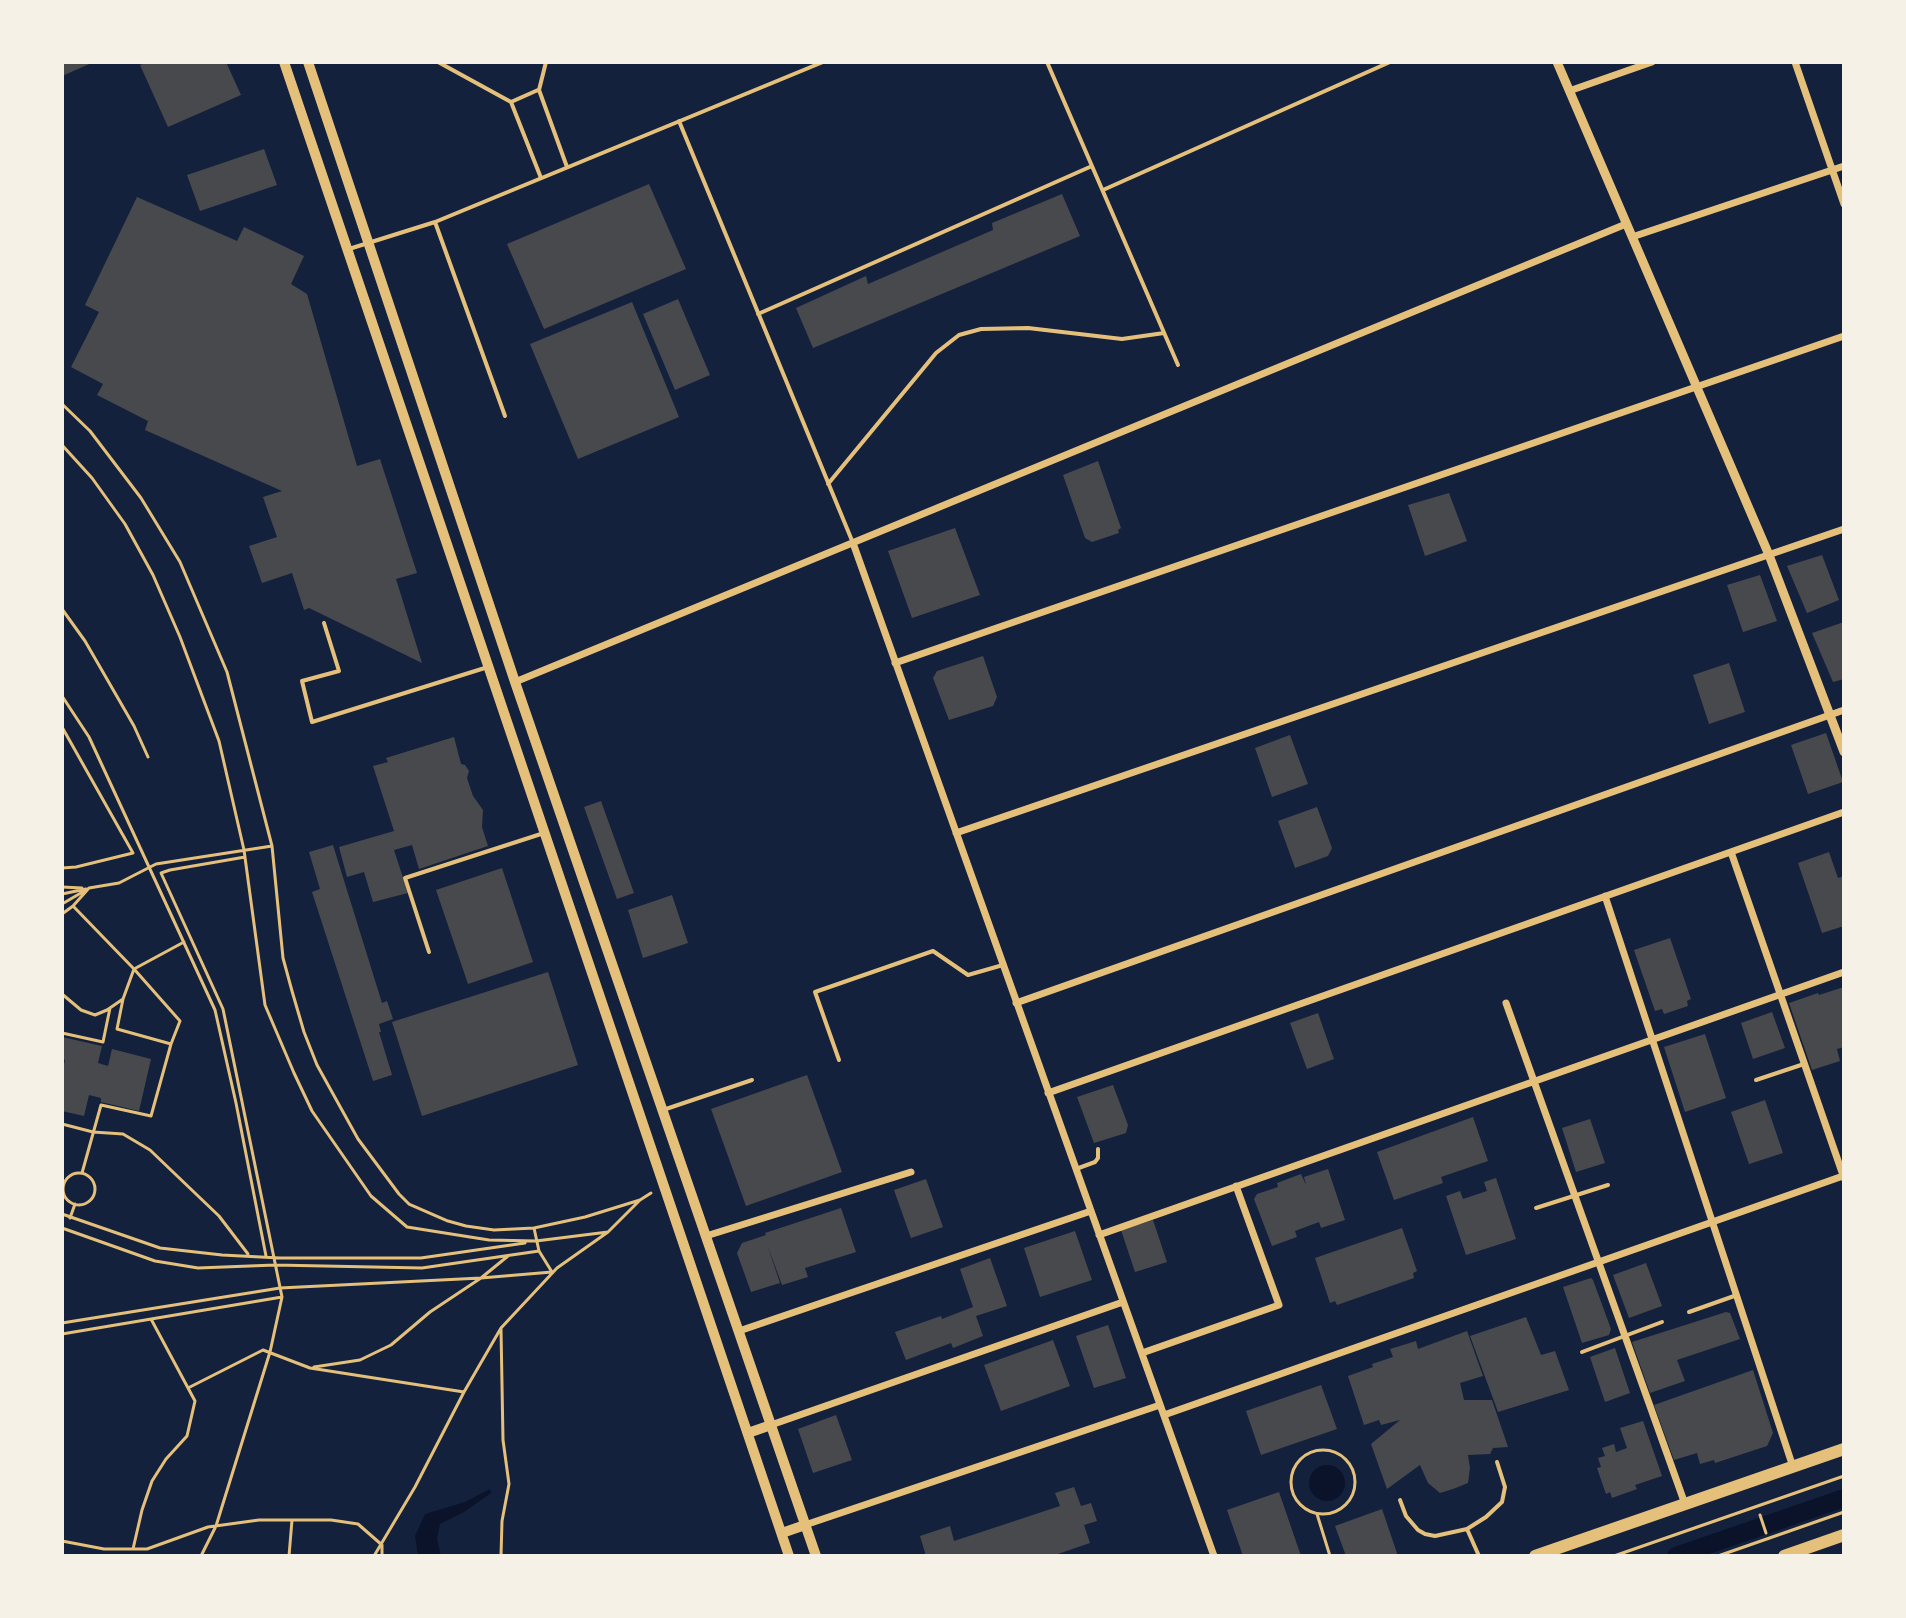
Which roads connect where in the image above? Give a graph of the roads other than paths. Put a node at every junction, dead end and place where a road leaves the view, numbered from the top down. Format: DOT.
graph roads {
  1 [pos="284,62"];
  2 [pos="308,62"];
  3 [pos="438,62"];
  4 [pos="546,62"];
  5 [pos="823,62"];
  6 [pos="1047,62"];
  7 [pos="1390,62"];
  8 [pos="1557,62"];
  9 [pos="1652,62"];
  10 [pos="1795,62"];
  11 [pos="539,90"];
  12 [pos="1569,91"];
  13 [pos="511,102"];
  14 [pos="679,121"];
  15 [pos="1092,166"];
  16 [pos="1844,166"];
  17 [pos="567,167"];
  18 [pos="1832,170"];
  19 [pos="541,178"];
  20 [pos="1103,190"];
  21 [pos="1844,204"];
  22 [pos="435,222"];
  23 [pos="1626,224"];
  24 [pos="1632,237"];
  25 [pos="368,242"];
  26 [pos="348,249"];
  27 [pos="758,314"];
  28 [pos="1164,333"];
  29 [pos="1844,336"];
  30 [pos="1178,365"];
  31 [pos="1696,387"];
  32 [pos="505,416"];
  33 [pos="828,484"];
  34 [pos="1844,529"];
  35 [pos="853,543"];
  36 [pos="1769,555"];
  37 [pos="324,623"];
  38 [pos="895,663"];
  39 [pos="490,667"];
  40 [pos="515,682"];
  41 [pos="497,688"];
  42 [pos="1844,710"];
  43 [pos="1830,715"];
  44 [pos="1844,752"];
  45 [pos="1844,812"];
  46 [pos="546,833"];
  47 [pos="956,833"];
  48 [pos="1731,852"];
  49 [pos="1605,896"];
  50 [pos="429,952"];
  51 [pos="1003,965"];
  52 [pos="1844,972"];
  53 [pos="1780,994"];
  54 [pos="1016,1003"];
  55 [pos="1506,1003"];
  56 [pos="1652,1039"];
  57 [pos="839,1060"];
  58 [pos="1804,1064"];
  59 [pos="752,1080"];
  60 [pos="1756,1080"];
  61 [pos="1534,1081"];
  62 [pos="1048,1093"];
  63 [pos="662,1110"];
  64 [pos="1098,1149"];
  65 [pos="1076,1169"];
  66 [pos="911,1172"];
  67 [pos="1843,1178"];
  68 [pos="1608,1185"];
  69 [pos="689,1186"];
  70 [pos="1236,1186"];
  71 [pos="666,1189"];
  72 [pos="1575,1196"];
  73 [pos="1536,1208"];
  74 [pos="1091,1211"];
  75 [pos="1712,1222"];
  76 [pos="1099,1235"];
  77 [pos="706,1236"];
  78 [pos="1599,1262"];
  79 [pos="1737,1295"];
  80 [pos="1123,1302"];
  81 [pos="1689,1312"];
  82 [pos="1662,1322"];
  83 [pos="739,1331"];
  84 [pos="1625,1336"];
  85 [pos="1582,1352"];
  86 [pos="1142,1353"];
  87 [pos="1160,1405"];
  88 [pos="1164,1415"];
  89 [pos="771,1425"];
  90 [pos="748,1433"];
  91 [pos="1844,1449"];
  92 [pos="1497,1462"];
  93 [pos="1793,1467"];
  94 [pos="1400,1500"];
  95 [pos="1685,1504"];
  96 [pos="805,1525"];
  97 [pos="1467,1529"];
  98 [pos="782,1533"];
  99 [pos="1844,1535"];
  100 [pos="1812,1552"];
  101 [pos="789,1556"];
  102 [pos="816,1556"];
  103 [pos="1214,1556"];
  104 [pos="1479,1556"];
  105 [pos="1535,1556"];
  106 [pos="1784,1556"];
  1 -- 26 [label="main road"];
  2 -- 25 [label="main road"];
  3 -- 13 [label="lane"];
  4 -- 11 [label="lane"];
  5 -- 14 [label="lane"];
  6 -- 15 [label="lane"];
  7 -- 20 [label="lane"];
  8 -- 12 [label="street"];
  9 -- 12 [label="street"];
  10 -- 18 [label="street"];
  11 -- 13 [label="lane"];
  11 -- 17 [label="lane"];
  12 -- 23 [label="street"];
  13 -- 19 [label="lane"];
  14 -- 17 [label="lane"];
  14 -- 27 [label="lane"];
  15 -- 20 [label="lane"];
  15 -- 27 [label="lane"];
  16 -- 18 [label="street"];
  17 -- 19 [label="lane"];
  18 -- 21 [label="street"];
  18 -- 24 [label="street"];
  19 -- 22 [label="lane"];
  20 -- 28 [label="lane"];
  22 -- 25 [label="lane"];
  22 -- 32 [label="lane"];
  23 -- 24 [label="street"];
  23 -- 35 [label="street"];
  24 -- 31 [label="street"];
  25 -- 26 [label="lane"];
  25 -- 40 [label="main road"];
  26 -- 39 [label="main road"];
  27 -- 33 [label="lane"];
  28 -- 30 [label="lane"];
  28 -- 33 [label="lane"];
  29 -- 31 [label="street"];
  31 -- 36 [label="street"];
  31 -- 38 [label="street"];
  33 -- 35 [label="lane"];
  34 -- 36 [label="street"];
  35 -- 38 [label="street"];
  35 -- 40 [label="street"];
  36 -- 43 [label="street"];
  36 -- 47 [label="street"];
  37 -- 39 [label="lane"];
  38 -- 47 [label="street"];
  39 -- 41 [label="main road"];
  40 -- 41 [label="main road"];
  40 -- 63 [label="main road"];
  41 -- 46 [label="main road"];
  42 -- 43 [label="street"];
  43 -- 44 [label="street"];
  43 -- 54 [label="street"];
  45 -- 48 [label="street"];
  46 -- 50 [label="lane"];
  46 -- 71 [label="main road"];
  47 -- 51 [label="street"];
  48 -- 49 [label="street"];
  48 -- 53 [label="street"];
  49 -- 56 [label="street"];
  49 -- 62 [label="street"];
  51 -- 54 [label="street"];
  51 -- 57 [label="lane"];
  52 -- 53 [label="street"];
  53 -- 56 [label="street"];
  53 -- 58 [label="street"];
  54 -- 62 [label="street"];
  55 -- 61 [label="street"];
  56 -- 61 [label="street"];
  56 -- 75 [label="street"];
  58 -- 60 [label="lane"];
  58 -- 67 [label="street"];
  59 -- 63 [label="lane"];
  61 -- 70 [label="street"];
  61 -- 72 [label="street"];
  62 -- 65 [label="street"];
  63 -- 69 [label="main road"];
  64 -- 65 [label="lane"];
  65 -- 74 [label="street"];
  66 -- 77 [label="street"];
  67 -- 75 [label="street"];
  68 -- 72 [label="lane"];
  69 -- 71 [label="main road"];
  69 -- 77 [label="main road"];
  70 -- 76 [label="street"];
  70 -- 86 [label="street"];
  71 -- 90 [label="main road"];
  72 -- 73 [label="lane"];
  72 -- 78 [label="street"];
  74 -- 76 [label="street"];
  74 -- 83 [label="street"];
  75 -- 78 [label="street"];
  75 -- 79 [label="street"];
  76 -- 80 [label="street"];
  77 -- 83 [label="main road"];
  78 -- 84 [label="street"];
  78 -- 88 [label="street"];
  79 -- 81 [label="lane"];
  79 -- 93 [label="street"];
  80 -- 86 [label="street"];
  80 -- 89 [label="street"];
  82 -- 84 [label="lane"];
  83 -- 89 [label="main road"];
  84 -- 85 [label="lane"];
  84 -- 95 [label="street"];
  86 -- 87 [label="street"];
  87 -- 88 [label="street"];
  87 -- 96 [label="street"];
  88 -- 103 [label="street"];
  89 -- 90 [label="main road"];
  89 -- 96 [label="main road"];
  90 -- 98 [label="main road"];
  91 -- 93 [label="main road"];
  92 -- 97 [label="lane"];
  93 -- 95 [label="main road"];
  94 -- 97 [label="lane"];
  95 -- 105 [label="main road"];
  96 -- 98 [label="main road"];
  96 -- 102 [label="main road"];
  97 -- 104 [label="lane"];
  98 -- 101 [label="main road"];
  99 -- 100 [label="main road"];
  100 -- 106 [label="main road"];
}
